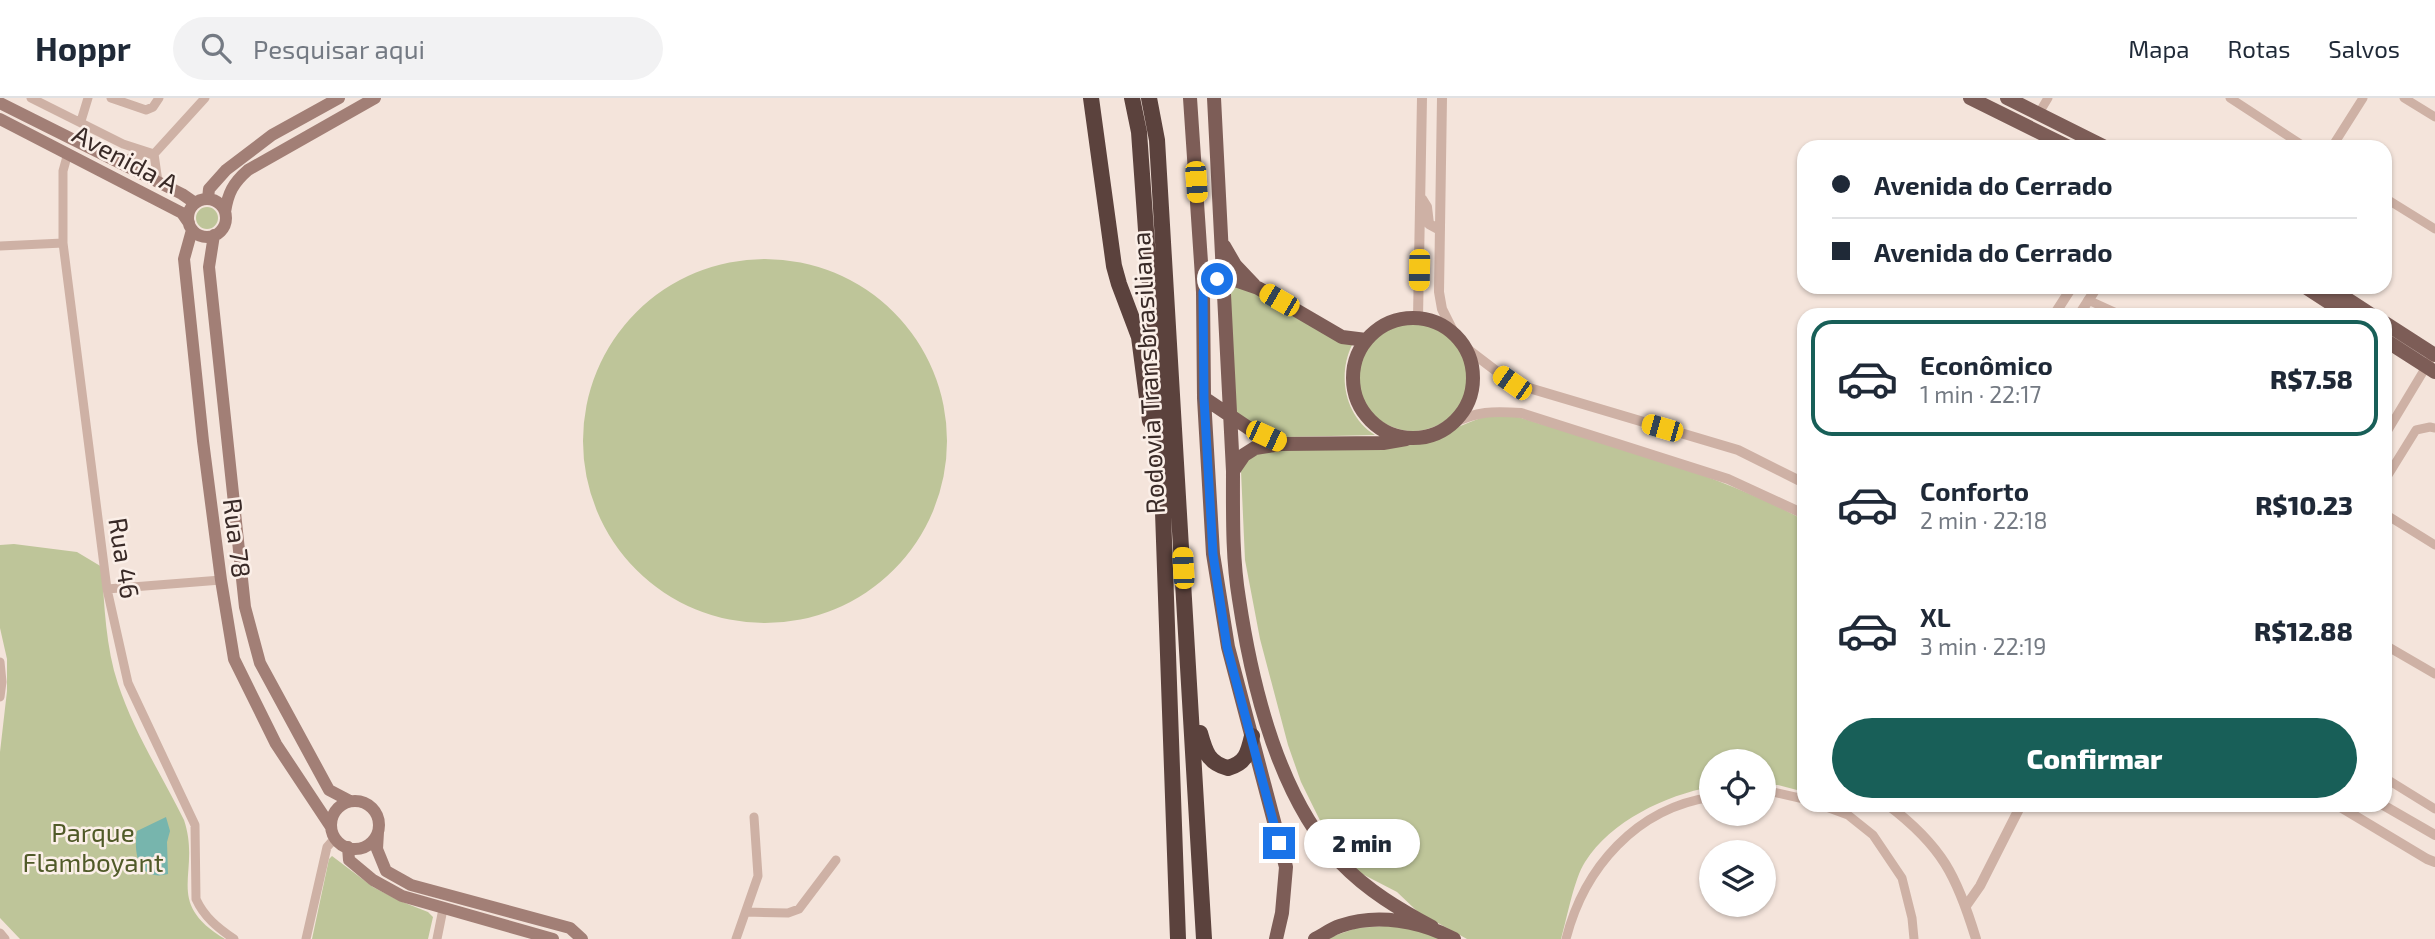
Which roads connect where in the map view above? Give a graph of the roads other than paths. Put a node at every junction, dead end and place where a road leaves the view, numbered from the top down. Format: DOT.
graph roads {
  1 [pos="32,98"];
  2 [pos="89,98"];
  3 [pos="111,98"];
  4 [pos="159,98"];
  5 [pos="205,98"];
  6 [pos="339,98"];
  7 [pos="375,98"];
  8 [pos="1091,98"];
  9 [pos="1132,98"];
  10 [pos="1149,98"];
  11 [pos="1190,98"];
  12 [pos="1214,98"];
  13 [pos="1422,98"];
  14 [pos="1442,98"];
  15 [pos="1970,98"];
  16 [pos="2048,98"];
  17 [pos="2230,98"];
  18 [pos="2363,98"];
  19 [pos="2404,98"];
  20 [pos="2013,101"];
  21 [pos="0,103"];
  22 [pos="10,103"];
  23 [pos="2041,114"];
  24 [pos="2435,117"];
  25 [pos="0,119"];
  26 [pos="2012,119"];
  27 [pos="81,121"];
  28 [pos="2036,131"];
  29 [pos="2054,140"];
  30 [pos="2091,140"];
  31 [pos="2294,140"];
  32 [pos="2336,140"];
  33 [pos="68,153"];
  34 [pos="154,154"];
  35 [pos="117,162"];
  36 [pos="158,182"];
  37 [pos="1421,197"];
  38 [pos="208,199"];
  39 [pos="2392,202"];
  40 [pos="195,203"];
  41 [pos="225,212"];
  42 [pos="190,226"];
  43 [pos="2435,229"];
  44 [pos="1440,230"];
  45 [pos="214,235"];
  46 [pos="1222,242"];
  47 [pos="63,243"];
  48 [pos="0,246"];
  49 [pos="1224,278"];
  50 [pos="1258,288"];
  51 [pos="1203,292"];
  52 [pos="2092,294"];
  53 [pos="2316,294"];
  54 [pos="2340,294"];
  55 [pos="2088,300"];
  56 [pos="2083,308"];
  57 [pos="2106,308"];
  58 [pos="2336,308"];
  59 [pos="2361,308"];
  60 [pos="1418,318"];
  61 [pos="2392,328"];
  62 [pos="1454,333"];
  63 [pos="1366,340"];
  64 [pos="2392,343"];
  65 [pos="1466,348"];
  66 [pos="2433,360"];
  67 [pos="1204,398"];
  68 [pos="1230,416"];
  69 [pos="1451,424"];
  70 [pos="2392,424"];
  71 [pos="2435,428"];
  72 [pos="1410,438"];
  73 [pos="1281,444"];
  74 [pos="1162,466"];
  75 [pos="2392,469"];
  76 [pos="1233,471"];
  77 [pos="1797,480"];
  78 [pos="1797,511"];
  79 [pos="2392,518"];
  80 [pos="2435,545"];
  81 [pos="221,580"];
  82 [pos="107,589"];
  83 [pos="2392,649"];
  84 [pos="0,662"];
  85 [pos="2435,674"];
  86 [pos="0,697"];
  87 [pos="1191,700"];
  88 [pos="1252,736"];
  89 [pos="2392,782"];
  90 [pos="1776,792"];
  91 [pos="1797,797"];
  92 [pos="1699,799"];
  93 [pos="350,801"];
  94 [pos="2435,809"];
  95 [pos="2392,810"];
  96 [pos="1839,812"];
  97 [pos="1896,812"];
  98 [pos="2017,812"];
  99 [pos="2349,812"];
  100 [pos="754,817"];
  101 [pos="333,832"];
  102 [pos="379,832"];
  103 [pos="2435,835"];
  104 [pos="348,847"];
  105 [pos="836,860"];
  106 [pos="2435,862"];
  107 [pos="1966,906"];
  108 [pos="443,909"];
  109 [pos="746,912"];
  110 [pos="1432,927"];
  111 [pos="0,933"];
  112 [pos="5,939"];
  113 [pos="234,939"];
  114 [pos="306,939"];
  115 [pos="437,939"];
  116 [pos="553,939"];
  117 [pos="582,939"];
  118 [pos="736,939"];
  119 [pos="1178,939"];
  120 [pos="1205,939"];
  121 [pos="1276,939"];
  122 [pos="1315,939"];
  123 [pos="1454,939"];
  124 [pos="1566,939"];
  125 [pos="1914,939"];
  126 [pos="1976,939"];
  1 -- 27 [label="street"];
  2 -- 27 [label="street"];
  3 -- 4 [label="street"];
  5 -- 34 [label="street"];
  6 -- 38 [label="main road"];
  7 -- 41 [label="main road"];
  8 -- 74 [label="highway"];
  9 -- 74 [label="highway, Rodovia Transbrasiliana"];
  10 -- 87 [label="highway, Rodovia Transbrasiliana"];
  11 -- 51 [label="main road"];
  12 -- 46 [label="main road"];
  13 -- 37 [label="street"];
  14 -- 44 [label="street"];
  15 -- 26 [label="main road"];
  16 -- 23 [label="street"];
  17 -- 31 [label="street"];
  18 -- 32 [label="street"];
  19 -- 24 [label="street"];
  20 -- 23 [label="main road"];
  20 -- 26 [label="main road"];
  21 -- 22 [label="main road, Avenida A"];
  22 -- 35 [label="main road, Avenida A"];
  23 -- 28 [label="main road"];
  23 -- 30 [label="main road"];
  25 -- 33 [label="main road, Avenida A"];
  26 -- 28 [label="main road"];
  27 -- 34 [label="street"];
  28 -- 29 [label="main road"];
  33 -- 42 [label="main road, Avenida A"];
  33 -- 47 [label="street, Rua 46"];
  34 -- 35 [label="street"];
  34 -- 36 [label="street"];
  35 -- 36 [label="main road, Avenida A"];
  36 -- 40 [label="main road, Avenida A"];
  37 -- 44 [label="street"];
  37 -- 60 [label="street"];
  38 -- 40 [label="main road"];
  38 -- 41 [label="main road"];
  39 -- 43 [label="street"];
  40 -- 42 [label="main road"];
  41 -- 45 [label="main road"];
  42 -- 45 [label="main road"];
  42 -- 81 [label="main road, Rua 78"];
  44 -- 62 [label="street"];
  45 -- 93 [label="main road, Rua 78"];
  46 -- 49 [label="main road"];
  46 -- 50 [label="main road"];
  47 -- 48 [label="street"];
  47 -- 82 [label="street, Rua 46"];
  49 -- 50 [label="main road"];
  49 -- 51 [label="main road"];
  49 -- 68 [label="main road"];
  50 -- 63 [label="main road"];
  51 -- 67 [label="main road"];
  52 -- 55 [label="street"];
  53 -- 58 [label="main road"];
  54 -- 59 [label="main road"];
  55 -- 56 [label="street"];
  55 -- 57 [label="street"];
  60 -- 62 [label="main road"];
  60 -- 63 [label="main road"];
  61 -- 66 [label="main road"];
  62 -- 65 [label="main road"];
  63 -- 72 [label="main road"];
  64 -- 66 [label="main road"];
  65 -- 69 [label="main road"];
  65 -- 77 [label="street"];
  66 -- 70 [label="street"];
  67 -- 68 [label="main road"];
  67 -- 88 [label="main road"];
  68 -- 73 [label="main road"];
  68 -- 76 [label="main road"];
  69 -- 72 [label="main road"];
  69 -- 78 [label="street"];
  71 -- 75 [label="street"];
  72 -- 73 [label="main road"];
  73 -- 76 [label="main road"];
  74 -- 119 [label="highway, Rodovia Transbrasiliana"];
  76 -- 110 [label="main road"];
  79 -- 80 [label="street"];
  81 -- 82 [label="street"];
  81 -- 101 [label="main road, Rua 78"];
  82 -- 113 [label="street, Rua 46"];
  83 -- 85 [label="street"];
  84 -- 86 [label="street"];
  87 -- 88 [label="highway"];
  87 -- 120 [label="highway, Rodovia Transbrasiliana"];
  88 -- 121 [label="main road"];
  89 -- 94 [label="street"];
  90 -- 91 [label="street"];
  92 -- 124 [label="street"];
  93 -- 101 [label="main road"];
  93 -- 102 [label="main road"];
  95 -- 103 [label="street"];
  96 -- 125 [label="street"];
  97 -- 107 [label="street"];
  98 -- 107 [label="street"];
  99 -- 106 [label="street"];
  100 -- 109 [label="street"];
  101 -- 104 [label="main road"];
  101 -- 114 [label="street"];
  102 -- 104 [label="main road"];
  102 -- 117 [label="main road"];
  104 -- 108 [label="main road"];
  105 -- 109 [label="street"];
  107 -- 126 [label="street"];
  108 -- 115 [label="street"];
  108 -- 116 [label="main road"];
  109 -- 118 [label="street"];
  110 -- 122 [label="main road"];
  110 -- 123 [label="main road"];
  111 -- 112 [label="street"];
}
